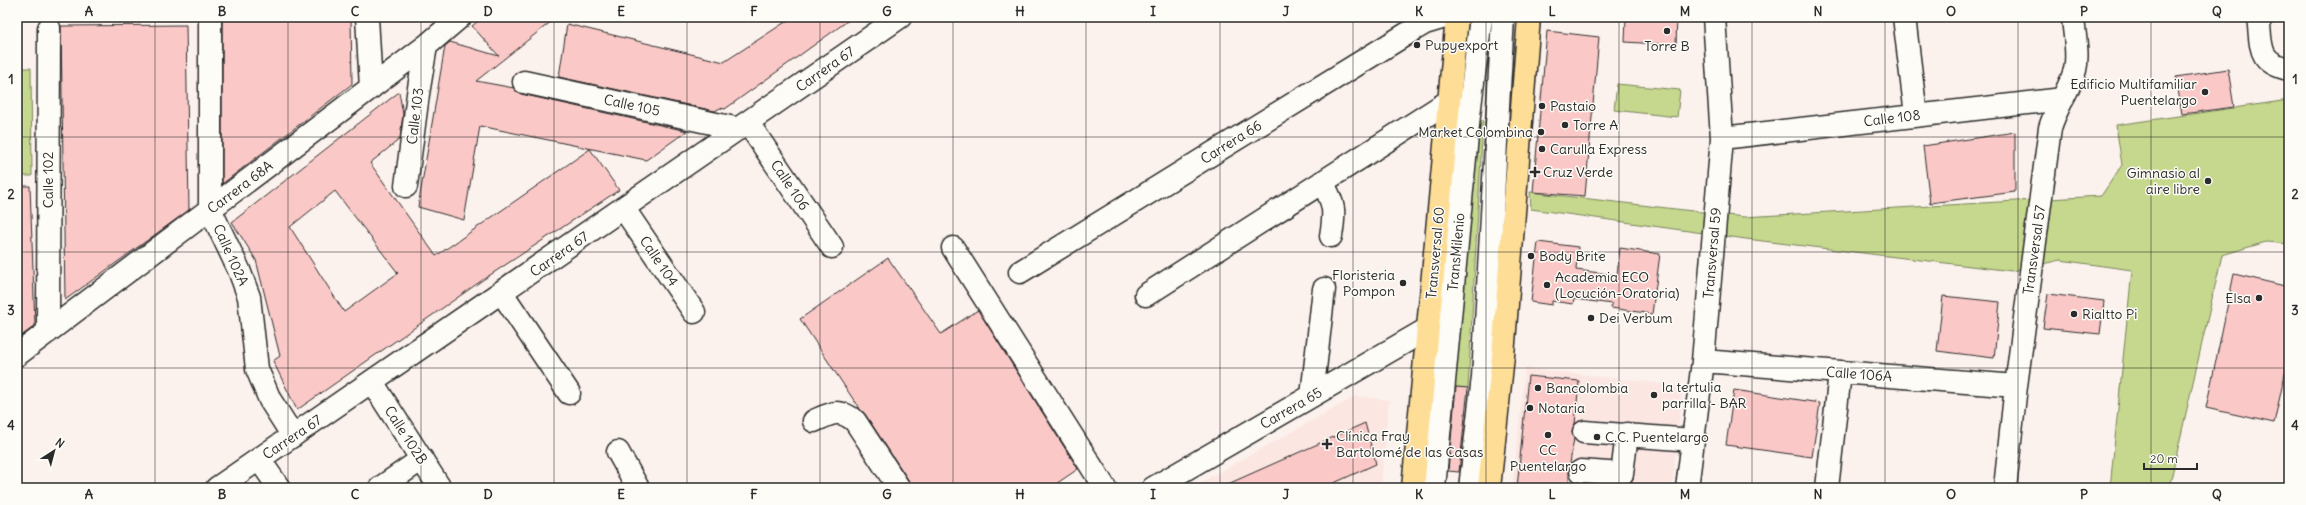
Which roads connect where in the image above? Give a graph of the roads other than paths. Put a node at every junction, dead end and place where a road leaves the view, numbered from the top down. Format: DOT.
graph roads {
  1 [pos="210,17"];
  2 [pos="367,17"];
  3 [pos="460,17"];
  4 [pos="1445,17"];
  5 [pos="1457,17"];
  6 [pos="1481,17"];
  7 [pos="1503,17"];
  8 [pos="1528,17"];
  9 [pos="1714,17"];
  10 [pos="1904,17"];
  11 [pos="2073,17"];
  12 [pos="2258,17"];
  13 [pos="897,24"];
  14 [pos="49,28"];
  15 [pos="426,46"];
  16 [pos="2282,68"];
  17 [pos="524,82"];
  18 [pos="371,88"];
  19 [pos="2063,99"];
  20 [pos="1449,101"];
  21 [pos="1916,115"];
  22 [pos="744,126"];
  23 [pos="1722,138"];
  24 [pos="1322,182"];
  25 [pos="406,186"];
  26 [pos="210,209"];
  27 [pos="624,209"];
  28 [pos="1331,236"];
  29 [pos="832,248"];
  30 [pos="953,248"];
  31 [pos="1020,272"];
  32 [pos="1324,289"];
  33 [pos="502,293"];
  34 [pos="1146,295"];
  35 [pos="694,312"];
  36 [pos="1429,328"];
  37 [pos="48,332"];
  38 [pos="17,355"];
  39 [pos="1703,361"];
  40 [pos="1840,373"];
  41 [pos="372,382"];
  42 [pos="2016,386"];
  43 [pos="568,393"];
  44 [pos="1312,396"];
  45 [pos="814,421"];
  46 [pos="1584,432"];
  47 [pos="1627,434"];
  48 [pos="293,436"];
  49 [pos="1693,440"];
  50 [pos="618,452"];
  51 [pos="259,459"];
  52 [pos="422,459"];
  53 [pos="1582,471"];
  54 [pos="216,488"];
  55 [pos="279,488"];
  56 [pos="380,488"];
  57 [pos="440,488"];
  58 [pos="638,488"];
  59 [pos="899,488"];
  60 [pos="1105,488"];
  61 [pos="1153,488"];
  62 [pos="1413,488"];
  63 [pos="1434,488"];
  64 [pos="1470,488"];
  65 [pos="1489,488"];
  66 [pos="1687,488"];
  67 [pos="1827,488"];
  68 [pos="2005,488"];
  1 -- 26 [label="street, Calle 102A"];
  2 -- 18 [label="street"];
  3 -- 15 [label="street, Carrera 68A"];
  4 -- 31 [label="street, Carrera 66"];
  5 -- 20 [label="main road, Transversal 60"];
  6 -- 63 [label="street, TransMilenio"];
  7 -- 64 [label="street"];
  8 -- 65 [label="main road"];
  9 -- 23 [label="street, Transversal 59"];
  10 -- 21 [label="street"];
  11 -- 19 [label="street, Transversal 57"];
  12 -- 16 [label="street"];
  13 -- 22 [label="street, Carrera 67"];
  14 -- 37 [label="street, Calle 102"];
  15 -- 18 [label="street, Carrera 68A"];
  15 -- 25 [label="street, Calle 103"];
  17 -- 22 [label="street, Calle 105"];
  18 -- 26 [label="street, Carrera 68A"];
  19 -- 21 [label="street, Calle 108"];
  19 -- 42 [label="street, Transversal 57"];
  20 -- 24 [label="street"];
  20 -- 36 [label="main road, Transversal 60"];
  21 -- 23 [label="street, Calle 108"];
  22 -- 27 [label="street, Carrera 67"];
  22 -- 29 [label="street, Calle 106"];
  23 -- 39 [label="street, Transversal 59"];
  24 -- 28 [label="street"];
  24 -- 34 [label="street"];
  26 -- 37 [label="street, Carrera 68A"];
  26 -- 48 [label="street, Calle 102A"];
  27 -- 33 [label="street, Carrera 67"];
  27 -- 35 [label="street, Calle 104"];
  30 -- 60 [label="street"];
  32 -- 44 [label="street"];
  33 -- 41 [label="street, Carrera 67"];
  33 -- 43 [label="street"];
  36 -- 44 [label="street, Carrera 65"];
  36 -- 62 [label="main road, Transversal 60"];
  37 -- 38 [label="street, Carrera 68A"];
  39 -- 40 [label="street, Calle 106A"];
  39 -- 49 [label="street, Transversal 59"];
  40 -- 42 [label="street, Calle 106A"];
  40 -- 67 [label="street"];
  41 -- 48 [label="street, Carrera 67"];
  41 -- 52 [label="street, Calle 102B"];
  42 -- 68 [label="street, Transversal 57"];
  44 -- 61 [label="street, Carrera 65"];
  45 -- 59 [label="street"];
  46 -- 47 [label="street"];
  47 -- 49 [label="street"];
  47 -- 53 [label="street"];
  48 -- 51 [label="street, Carrera 67"];
  49 -- 66 [label="street, Transversal 59"];
  50 -- 58 [label="street"];
  51 -- 54 [label="street, Carrera 67"];
  51 -- 55 [label="street"];
  52 -- 56 [label="street"];
  52 -- 57 [label="street, Calle 102B"];
}
